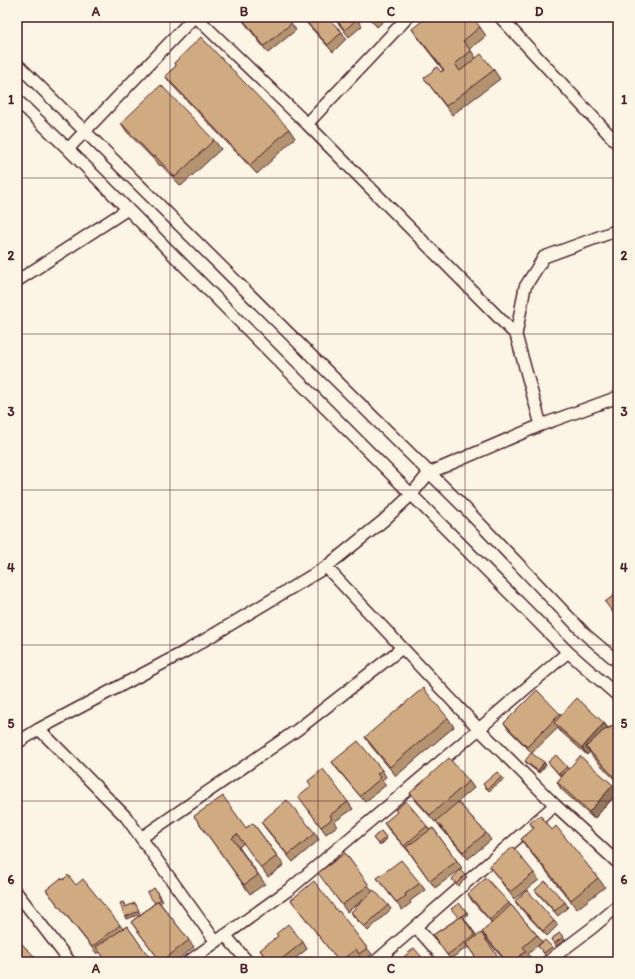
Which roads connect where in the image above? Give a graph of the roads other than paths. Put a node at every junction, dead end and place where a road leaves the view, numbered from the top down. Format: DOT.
graph roads {
  1 [pos="195,17"];
  2 [pos="408,17"];
  3 [pos="500,17"];
  4 [pos="17,64"];
  5 [pos="17,100"];
  6 [pos="307,124"];
  7 [pos="85,132"];
  8 [pos="618,144"];
  9 [pos="68,149"];
  10 [pos="128,209"];
  11 [pos="618,230"];
  12 [pos="17,281"];
  13 [pos="516,335"];
  14 [pos="618,397"];
  15 [pos="541,425"];
  16 [pos="429,473"];
  17 [pos="411,495"];
  18 [pos="326,567"];
  19 [pos="402,648"];
  20 [pos="568,652"];
  21 [pos="618,662"];
  22 [pos="618,696"];
  23 [pos="39,729"];
  24 [pos="479,729"];
  25 [pos="17,738"];
  26 [pos="17,743"];
  27 [pos="555,805"];
  28 [pos="141,838"];
  29 [pos="618,863"];
  30 [pos="17,893"];
  31 [pos="618,906"];
  32 [pos="416,927"];
  33 [pos="225,935"];
  34 [pos="216,942"];
  35 [pos="70,962"];
  36 [pos="188,962"];
  37 [pos="248,962"];
  38 [pos="375,962"];
  39 [pos="447,962"];
  40 [pos="547,962"];
  1 -- 6 [label="street"];
  1 -- 7 [label="street"];
  2 -- 6 [label="street"];
  3 -- 8 [label="street"];
  4 -- 7 [label="street"];
  5 -- 9 [label="street"];
  6 -- 13 [label="street"];
  7 -- 9 [label="street"];
  7 -- 16 [label="street"];
  9 -- 10 [label="street"];
  10 -- 12 [label="street"];
  10 -- 17 [label="street"];
  11 -- 13 [label="street"];
  13 -- 15 [label="street"];
  14 -- 15 [label="street"];
  15 -- 16 [label="street"];
  16 -- 17 [label="street"];
  16 -- 21 [label="street"];
  17 -- 18 [label="street"];
  17 -- 20 [label="street"];
  18 -- 19 [label="street"];
  18 -- 23 [label="street"];
  19 -- 24 [label="street"];
  19 -- 28 [label="street"];
  20 -- 22 [label="street"];
  20 -- 24 [label="street"];
  23 -- 25 [label="street"];
  23 -- 26 [label="street"];
  23 -- 28 [label="street"];
  24 -- 27 [label="street"];
  24 -- 33 [label="street"];
  27 -- 29 [label="street"];
  27 -- 32 [label="street"];
  28 -- 34 [label="street"];
  30 -- 35 [label="street"];
  31 -- 40 [label="street"];
  32 -- 38 [label="street"];
  32 -- 39 [label="street"];
  33 -- 34 [label="street"];
  33 -- 37 [label="street"];
  34 -- 36 [label="street"];
}
